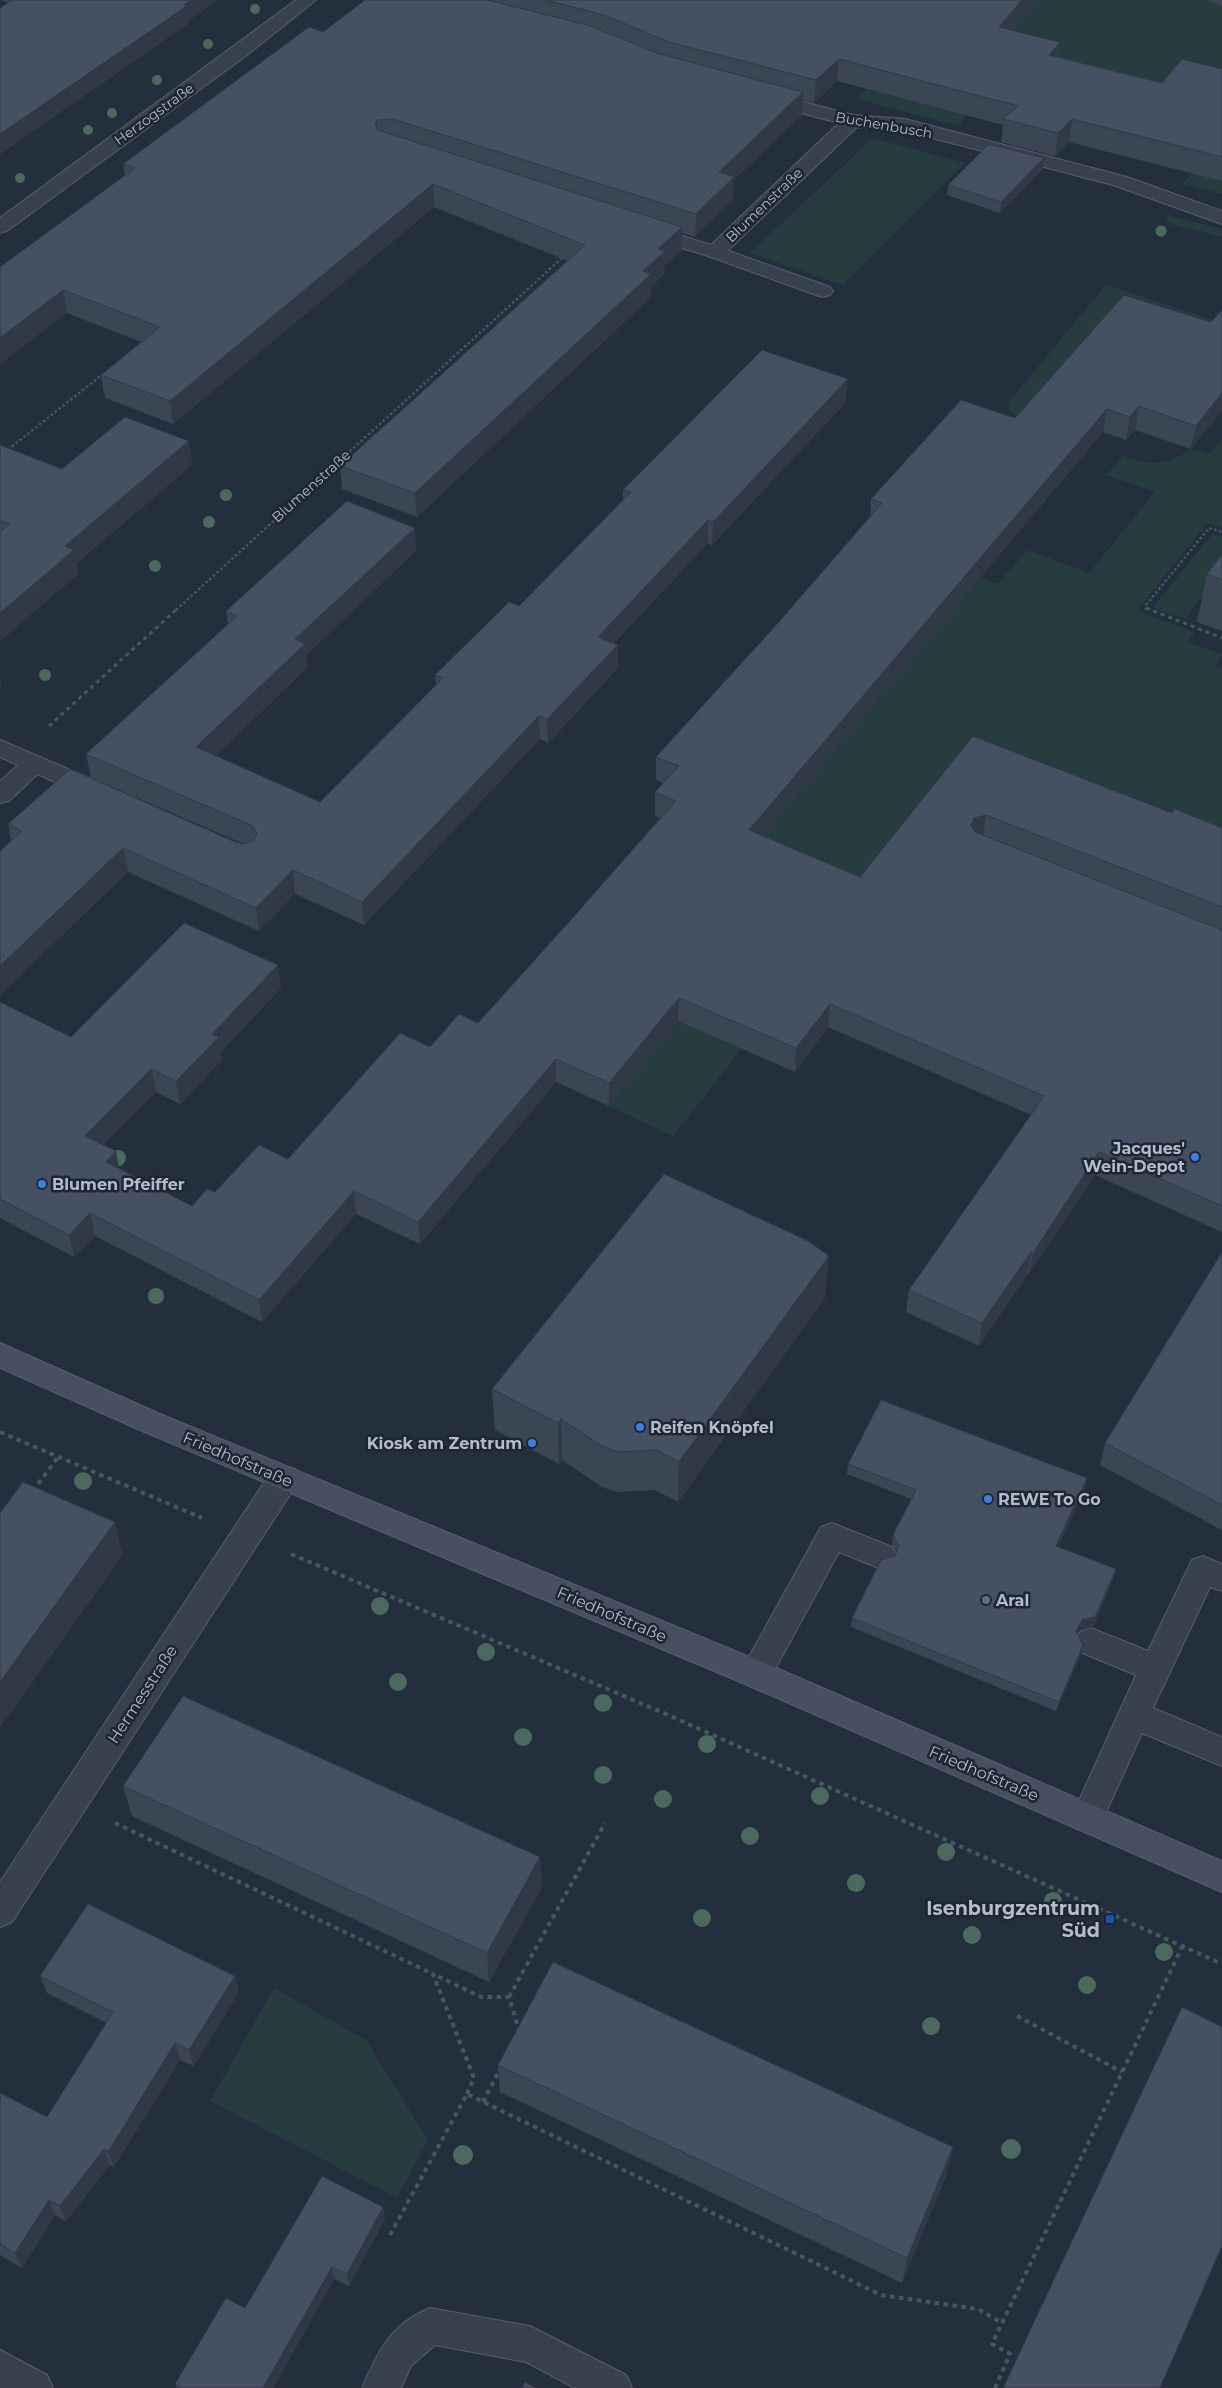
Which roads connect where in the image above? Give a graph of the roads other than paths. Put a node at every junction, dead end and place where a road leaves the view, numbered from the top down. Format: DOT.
graph roads {
  1 [pos="307,0"];
  2 [pos="748,93"];
  3 [pos="852,121"];
  4 [pos="1222,218"];
  5 [pos="633,226"];
  6 [pos="0,227"];
  7 [pos="715,252"];
  8 [pos="823,291"];
  9 [pos="17,756"];
  10 [pos="0,795"];
  11 [pos="114,799"];
  12 [pos="0,1355"];
  13 [pos="284,1478"];
  14 [pos="881,1556"];
  15 [pos="1222,1578"];
  16 [pos="1091,1642"];
  17 [pos="1155,1668"];
  18 [pos="756,1674"];
  19 [pos="1134,1715"];
  20 [pos="1222,1752"];
  21 [pos="1087,1818"];
  22 [pos="1222,1877"];
  23 [pos="0,1911"];
  24 [pos="0,2369"];
  25 [pos="34,2388"];
  26 [pos="381,2388"];
  27 [pos="613,2388"];
  1 -- 6 [label="street, Herzogstraße"];
  2 -- 3 [label="street, Buchenbusch"];
  3 -- 4 [label="street, Buchenbusch"];
  3 -- 7 [label="street, Blumenstraße"];
  5 -- 7 [label="street, Blumenstraße"];
  7 -- 8 [label="street"];
  9 -- 10 [label="street"];
  9 -- 11 [label="street"];
  12 -- 13 [label="main road, Friedhofstraße"];
  13 -- 18 [label="main road, Friedhofstraße"];
  13 -- 23 [label="street, Hermesstraße"];
  14 -- 18 [label="street"];
  15 -- 17 [label="street"];
  16 -- 17 [label="street"];
  17 -- 19 [label="street"];
  18 -- 21 [label="main road, Friedhofstraße"];
  19 -- 20 [label="street"];
  19 -- 21 [label="street"];
  21 -- 22 [label="main road, Friedhofstraße"];
  24 -- 25 [label="street"];
  26 -- 27 [label="street"];
}
